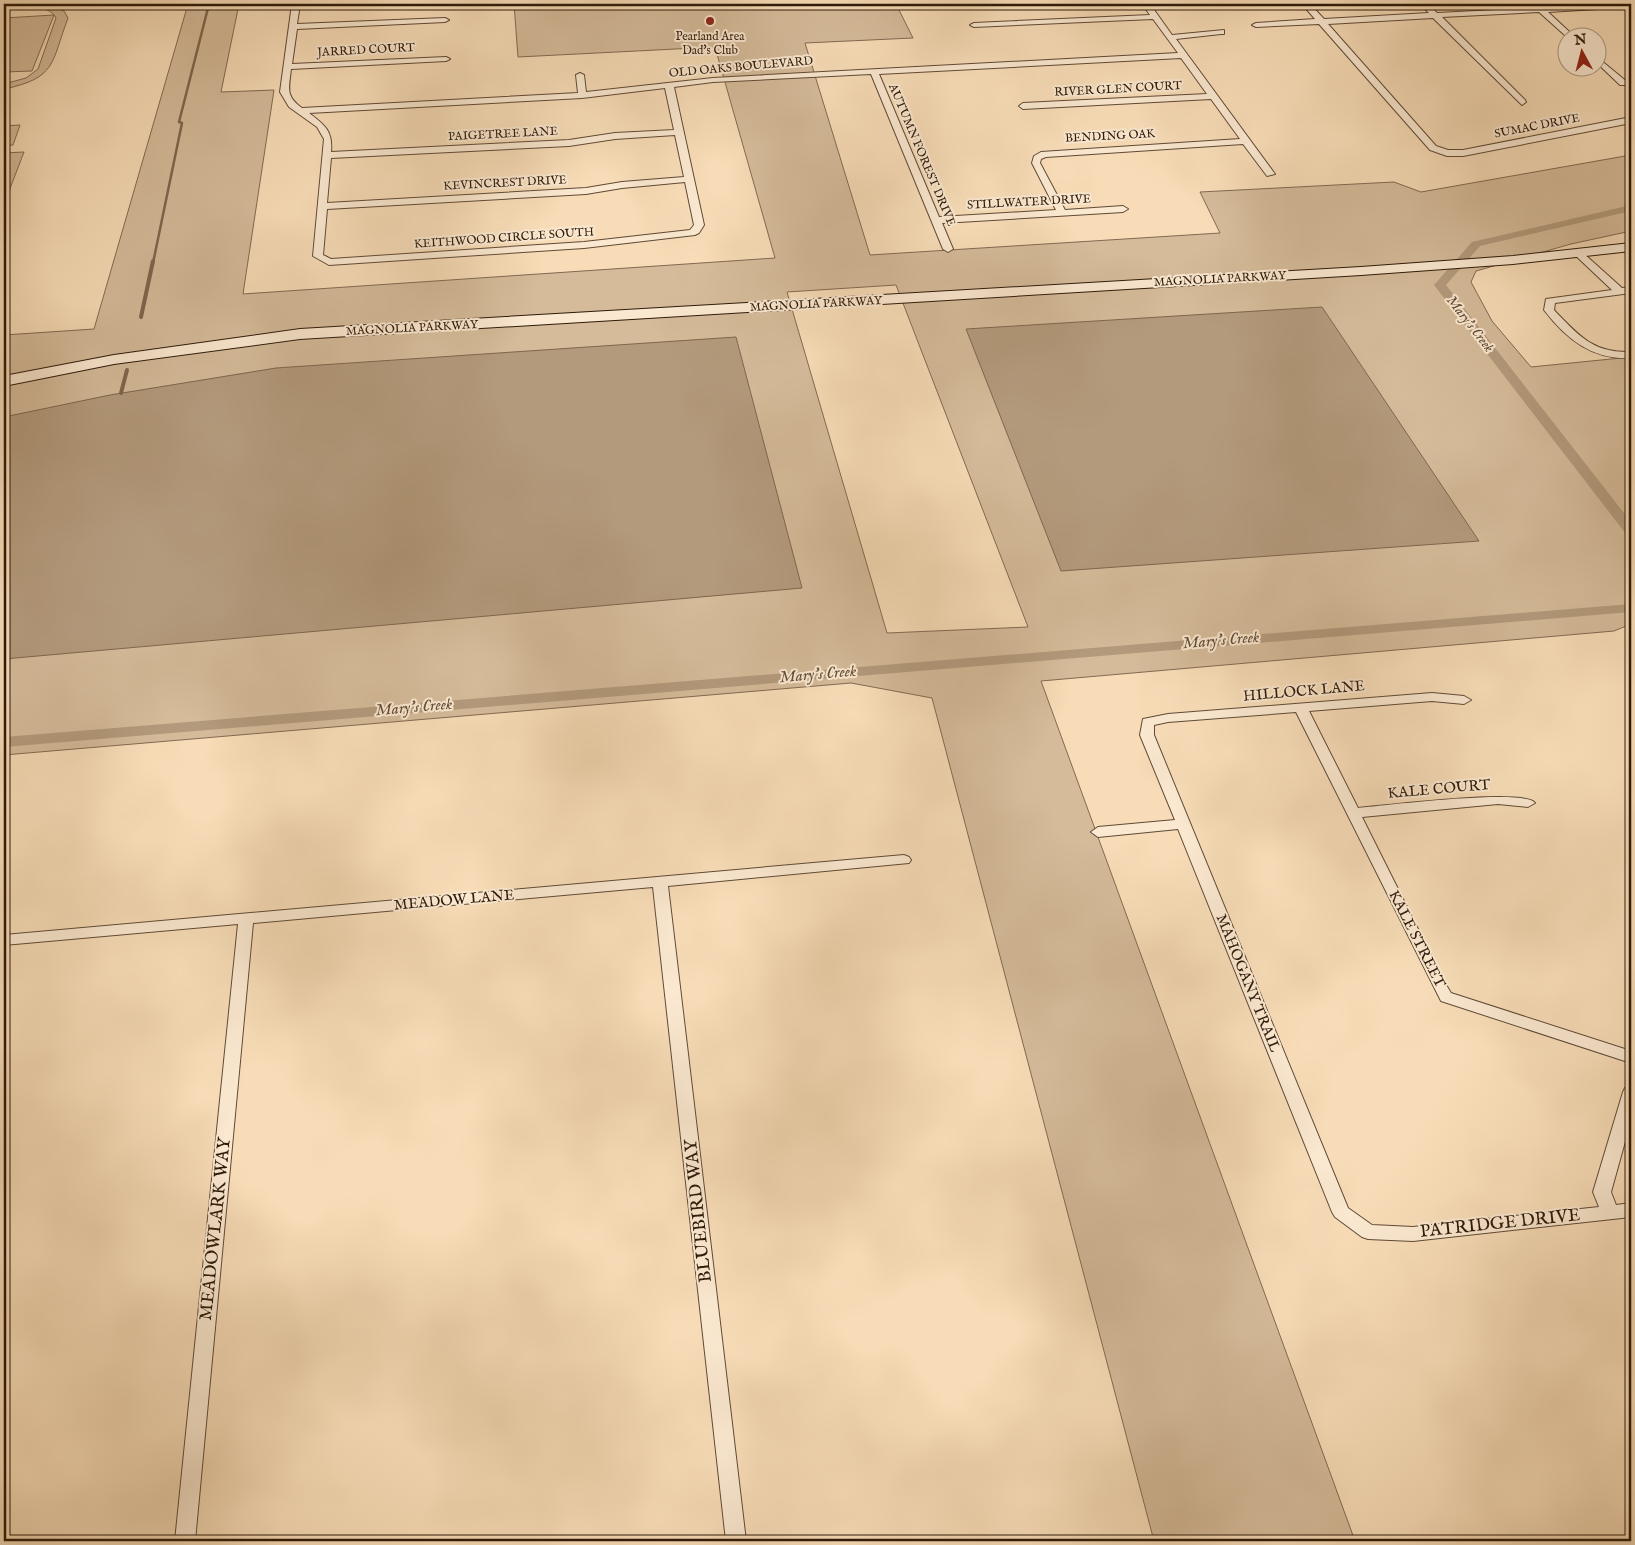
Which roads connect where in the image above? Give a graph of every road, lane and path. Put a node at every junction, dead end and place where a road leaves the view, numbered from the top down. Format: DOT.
graph roads {
  1 [pos="296,4"];
  2 [pos="1146,4"];
  3 [pos="1306,4"];
  4 [pos="1424,4"];
  5 [pos="1556,4"];
  6 [pos="1631,5"];
  7 [pos="1537,6"];
  8 [pos="1433,13"];
  9 [pos="1156,17"];
  10 [pos="1319,18"];
  11 [pos="446,20"];
  12 [pos="1253,22"];
  13 [pos="974,25"];
  14 [pos="1214,26"];
  15 [pos="293,27"];
  16 [pos="1561,28"];
  17 [pos="1221,32"];
  18 [pos="1170,34"];
  19 [pos="1184,55"];
  20 [pos="446,59"];
  21 [pos="287,67"];
  22 [pos="1608,69"];
  23 [pos="873,70"];
  24 [pos="580,75"];
  25 [pos="1623,83"];
  26 [pos="669,85"];
  27 [pos="582,95"];
  28 [pos="1213,96"];
  29 [pos="1522,102"];
  30 [pos="1023,106"];
  31 [pos="300,111"];
  32 [pos="1631,120"];
  33 [pos="679,132"];
  34 [pos="1246,141"];
  35 [pos="328,155"];
  36 [pos="1270,174"];
  37 [pos="689,180"];
  38 [pos="323,206"];
  39 [pos="1123,209"];
  40 [pos="1062,212"];
  41 [pos="937,220"];
  42 [pos="1631,239"];
  43 [pos="1631,247"];
  44 [pos="948,249"];
  45 [pos="1579,254"];
  46 [pos="1509,257"];
  47 [pos="1631,290"];
  48 [pos="1619,291"];
  49 [pos="1550,301"];
  50 [pos="1631,355"];
  51 [pos="4,371"];
  52 [pos="21,372"];
  53 [pos="4,381"];
  54 [pos="1464,700"];
  55 [pos="1301,708"];
  56 [pos="1148,722"];
  57 [pos="1528,803"];
  58 [pos="1354,813"];
  59 [pos="1183,824"];
  60 [pos="1098,832"];
  61 [pos="904,860"];
  62 [pos="660,881"];
  63 [pos="246,917"];
  64 [pos="4,940"];
  65 [pos="1631,1057"];
  66 [pos="1631,1092"];
  67 [pos="1631,1210"];
  68 [pos="1610,1212"];
  69 [pos="1368,1232"];
  70 [pos="185,1541"];
  71 [pos="736,1541"];
  1 -- 15 [label="street"];
  2 -- 9 [label="street"];
  3 -- 10 [label="street"];
  4 -- 8 [label="street"];
  5 -- 7 [label="street"];
  6 -- 7 [label="street"];
  7 -- 8 [label="street"];
  7 -- 16 [label="street"];
  8 -- 10 [label="street"];
  8 -- 29 [label="street"];
  9 -- 13 [label="street"];
  9 -- 18 [label="street"];
  10 -- 12 [label="street"];
  10 -- 32 [label="street, SUMAC DRIVE"];
  11 -- 15 [label="street"];
  14 -- 18 [label="street"];
  15 -- 21 [label="street"];
  17 -- 18 [label="street"];
  18 -- 19 [label="street"];
  19 -- 23 [label="street, OLD OAKS BOULEVARD"];
  19 -- 28 [label="street"];
  20 -- 21 [label="street, JARRED COURT"];
  21 -- 31 [label="street"];
  22 -- 25 [label="street"];
  23 -- 26 [label="street, OLD OAKS BOULEVARD"];
  23 -- 41 [label="street, AUTUMN FOREST DRIVE"];
  24 -- 27 [label="street"];
  26 -- 27 [label="street, OLD OAKS BOULEVARD"];
  26 -- 33 [label="street"];
  27 -- 31 [label="street, OLD OAKS BOULEVARD"];
  28 -- 30 [label="street, RIVER GLEN COURT"];
  28 -- 34 [label="street"];
  31 -- 35 [label="street"];
  33 -- 35 [label="street, PAIGETREE LANE"];
  33 -- 37 [label="street"];
  34 -- 36 [label="street"];
  34 -- 40 [label="street, BENDING OAK"];
  35 -- 38 [label="street"];
  37 -- 38 [label="street, KEVINCREST DRIVE"];
  37 -- 38 [label="street, KEITHWOOD CIRCLE SOUTH"];
  39 -- 40 [label="street, STILLWATER DRIVE"];
  40 -- 41 [label="street, STILLWATER DRIVE"];
  41 -- 44 [label="street, AUTUMN FOREST DRIVE"];
  42 -- 46 [label="street, MAGNOLIA PARKWAY"];
  43 -- 45 [label="street, MAGNOLIA PARKWAY"];
  45 -- 46 [label="street, MAGNOLIA PARKWAY"];
  45 -- 48 [label="street"];
  46 -- 52 [label="street, MAGNOLIA PARKWAY"];
  47 -- 48 [label="street"];
  48 -- 49 [label="street"];
  49 -- 50 [label="street"];
  51 -- 52 [label="street, MAGNOLIA PARKWAY"];
  52 -- 53 [label="street, MAGNOLIA PARKWAY"];
  54 -- 55 [label="street, HILLOCK LANE"];
  55 -- 56 [label="street, HILLOCK LANE"];
  55 -- 58 [label="street, KALE STREET"];
  56 -- 59 [label="street, MAHOGANY TRAIL"];
  57 -- 58 [label="street, KALE COURT"];
  58 -- 65 [label="street, KALE STREET"];
  59 -- 60 [label="street"];
  59 -- 69 [label="street, MAHOGANY TRAIL"];
  61 -- 62 [label="street, MEADOW LANE"];
  62 -- 63 [label="street, MEADOW LANE"];
  62 -- 71 [label="street, BLUEBIRD WAY"];
  63 -- 64 [label="street, MEADOW LANE"];
  63 -- 70 [label="street, MEADOWLARK WAY"];
  66 -- 68 [label="street"];
  67 -- 68 [label="street, PATRIDGE DRIVE"];
  68 -- 69 [label="street, PATRIDGE DRIVE"];
}
